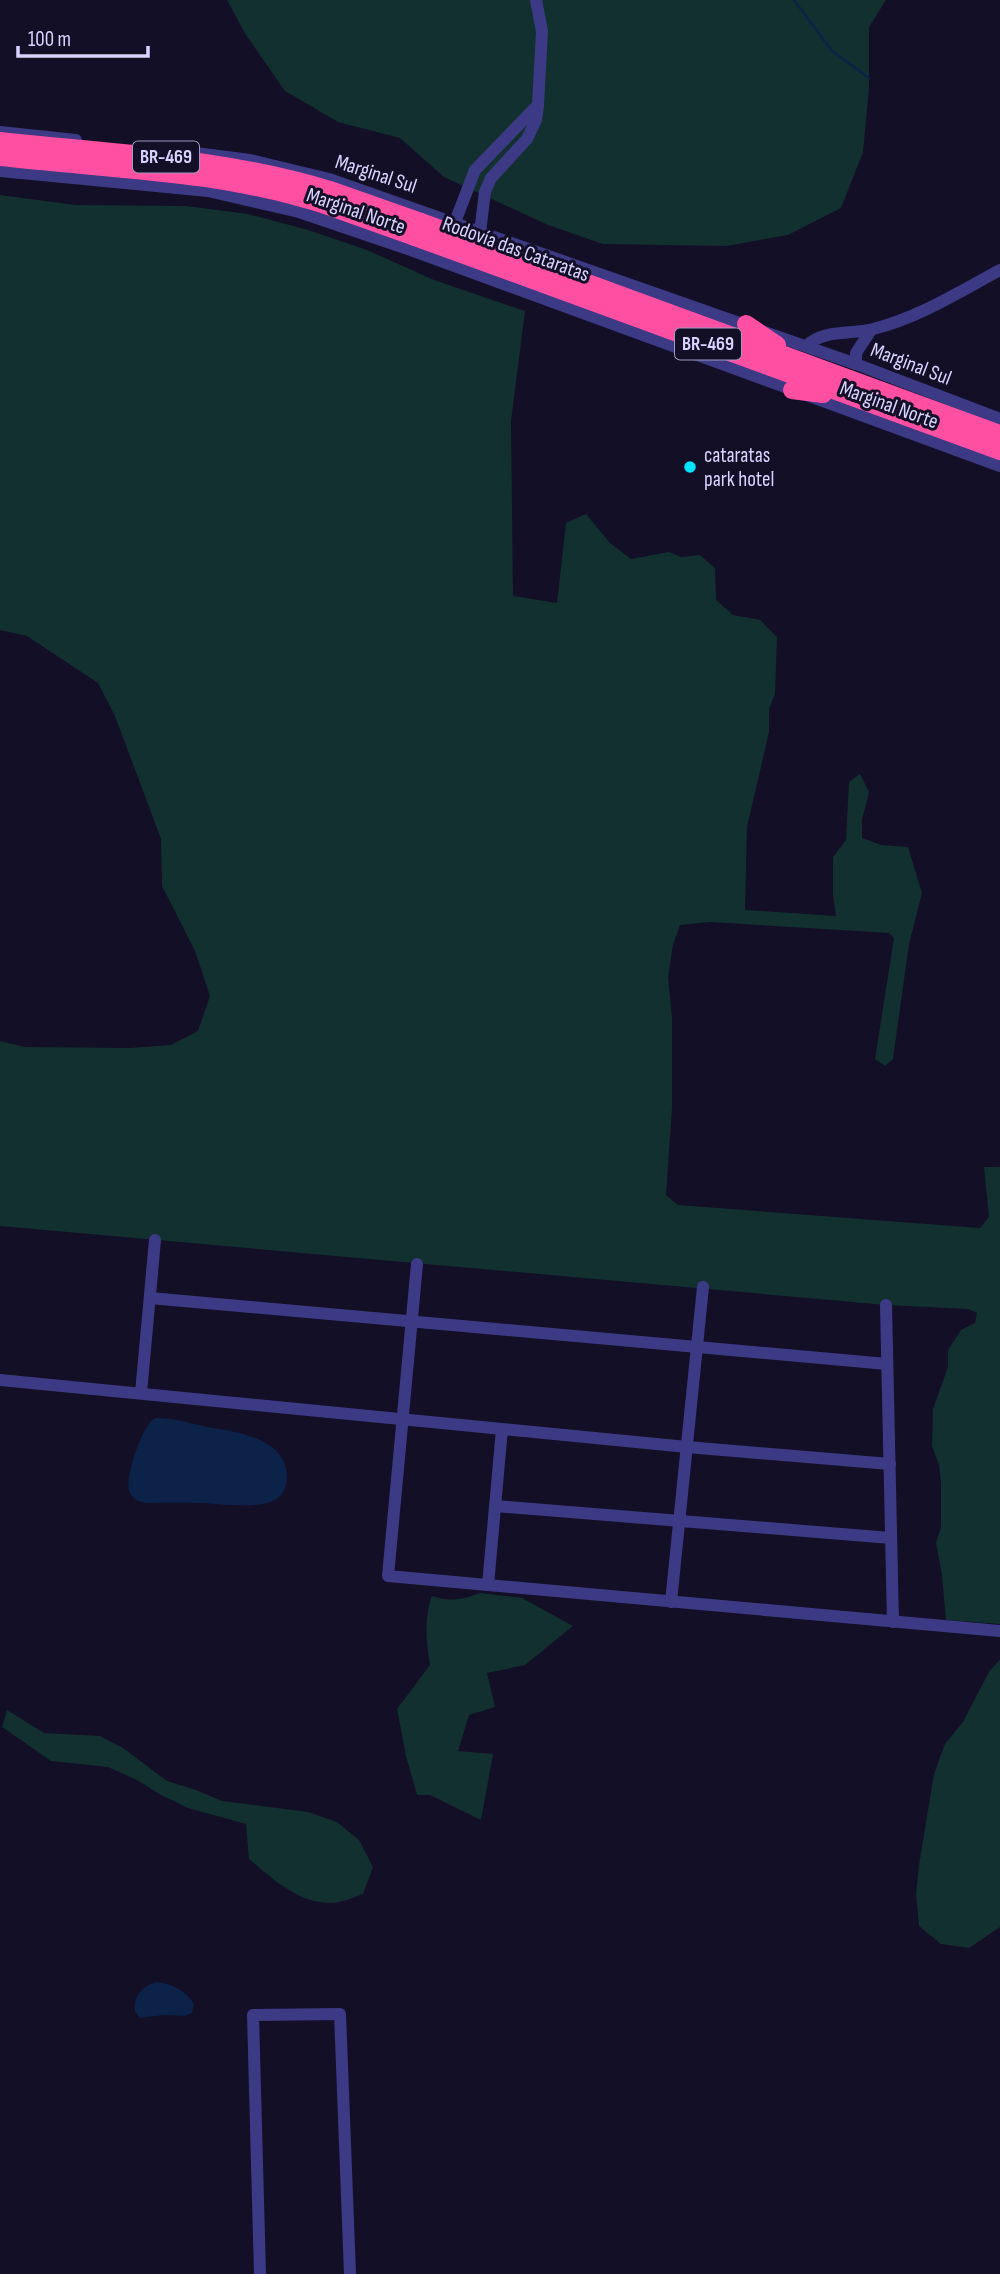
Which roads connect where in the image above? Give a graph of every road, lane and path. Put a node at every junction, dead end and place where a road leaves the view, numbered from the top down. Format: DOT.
graph roads {
  1 [pos="536,0"];
  2 [pos="538,105"];
  3 [pos="0,132"];
  4 [pos="0,141"];
  5 [pos="0,157"];
  6 [pos="0,171"];
  7 [pos="350,186"];
  8 [pos="327,198"];
  9 [pos="407,204"];
  10 [pos="455,222"];
  11 [pos="336,224"];
  12 [pos="418,229"];
  13 [pos="480,232"];
  14 [pos="391,243"];
  15 [pos="1000,270"];
  16 [pos="746,324"];
  17 [pos="871,330"];
  18 [pos="803,354"];
  19 [pos="856,364"];
  20 [pos="792,390"];
  21 [pos="856,398"];
  22 [pos="1000,419"];
  23 [pos="1000,434"];
  24 [pos="1000,451"];
  25 [pos="1000,466"];
  26 [pos="155,1240"];
  27 [pos="417,1264"];
  28 [pos="702,1287"];
  29 [pos="150,1298"];
  30 [pos="886,1305"];
  31 [pos="412,1322"];
  32 [pos="697,1347"];
  33 [pos="887,1364"];
  34 [pos="0,1380"];
  35 [pos="141,1393"];
  36 [pos="403,1419"];
  37 [pos="502,1429"];
  38 [pos="687,1447"];
  39 [pos="890,1464"];
  40 [pos="495,1506"];
  41 [pos="679,1521"];
  42 [pos="891,1538"];
  43 [pos="488,1586"];
  44 [pos="671,1602"];
  45 [pos="893,1622"];
  46 [pos="1000,1631"];
  47 [pos="260,2274"];
  48 [pos="350,2274"];
  1 -- 2 [label="street"];
  2 -- 10 [label="street"];
  2 -- 13 [label="street"];
  3 -- 7 [label="street, Marginal Sul / BR-469"];
  4 -- 8 [label="highway, Rodovía das Cataratas / BR-469"];
  5 -- 8 [label="highway, Rodovía das Cataratas / BR-469"];
  6 -- 11 [label="street, Marginal Norte"];
  7 -- 9 [label="street, Marginal Sul / BR-469"];
  7 -- 11 [label="street"];
  8 -- 12 [label="highway, Rodovía das Cataratas / BR-469, bridge"];
  9 -- 10 [label="street, Marginal Sul / BR-469"];
  9 -- 14 [label="street"];
  10 -- 13 [label="street, Marginal Sul / BR-469"];
  11 -- 14 [label="street, Marginal Norte"];
  12 -- 18 [label="highway, Rodovía das Cataratas / BR-469"];
  12 -- 21 [label="highway, Rodovía das Cataratas / BR-469"];
  13 -- 16 [label="street, Marginal Sul / BR-469"];
  14 -- 20 [label="street, Marginal Norte"];
  15 -- 17 [label="street"];
  16 -- 18 [label="highway"];
  17 -- 18 [label="street"];
  17 -- 19 [label="street"];
  18 -- 19 [label="street, Marginal Sul / BR-469"];
  18 -- 23 [label="highway, Rodovía das Cataratas / BR-469"];
  19 -- 22 [label="street, Marginal Sul / BR-469"];
  20 -- 21 [label="highway"];
  20 -- 25 [label="street, Marginal Norte"];
  21 -- 24 [label="highway, Rodovía das Cataratas / BR-469"];
  26 -- 29 [label="street"];
  27 -- 31 [label="street"];
  28 -- 32 [label="street"];
  29 -- 31 [label="street"];
  29 -- 35 [label="street"];
  30 -- 33 [label="street"];
  31 -- 32 [label="street"];
  31 -- 36 [label="street"];
  32 -- 33 [label="street"];
  32 -- 38 [label="street"];
  33 -- 39 [label="street"];
  34 -- 35 [label="street"];
  35 -- 36 [label="street"];
  36 -- 37 [label="street"];
  36 -- 43 [label="street"];
  37 -- 38 [label="street"];
  37 -- 40 [label="street"];
  38 -- 39 [label="street"];
  38 -- 41 [label="street"];
  39 -- 42 [label="street"];
  40 -- 41 [label="street"];
  40 -- 43 [label="street"];
  41 -- 42 [label="street"];
  41 -- 44 [label="street"];
  42 -- 45 [label="street"];
  43 -- 44 [label="street"];
  44 -- 45 [label="street"];
  45 -- 46 [label="street"];
  47 -- 48 [label="street"];
}
